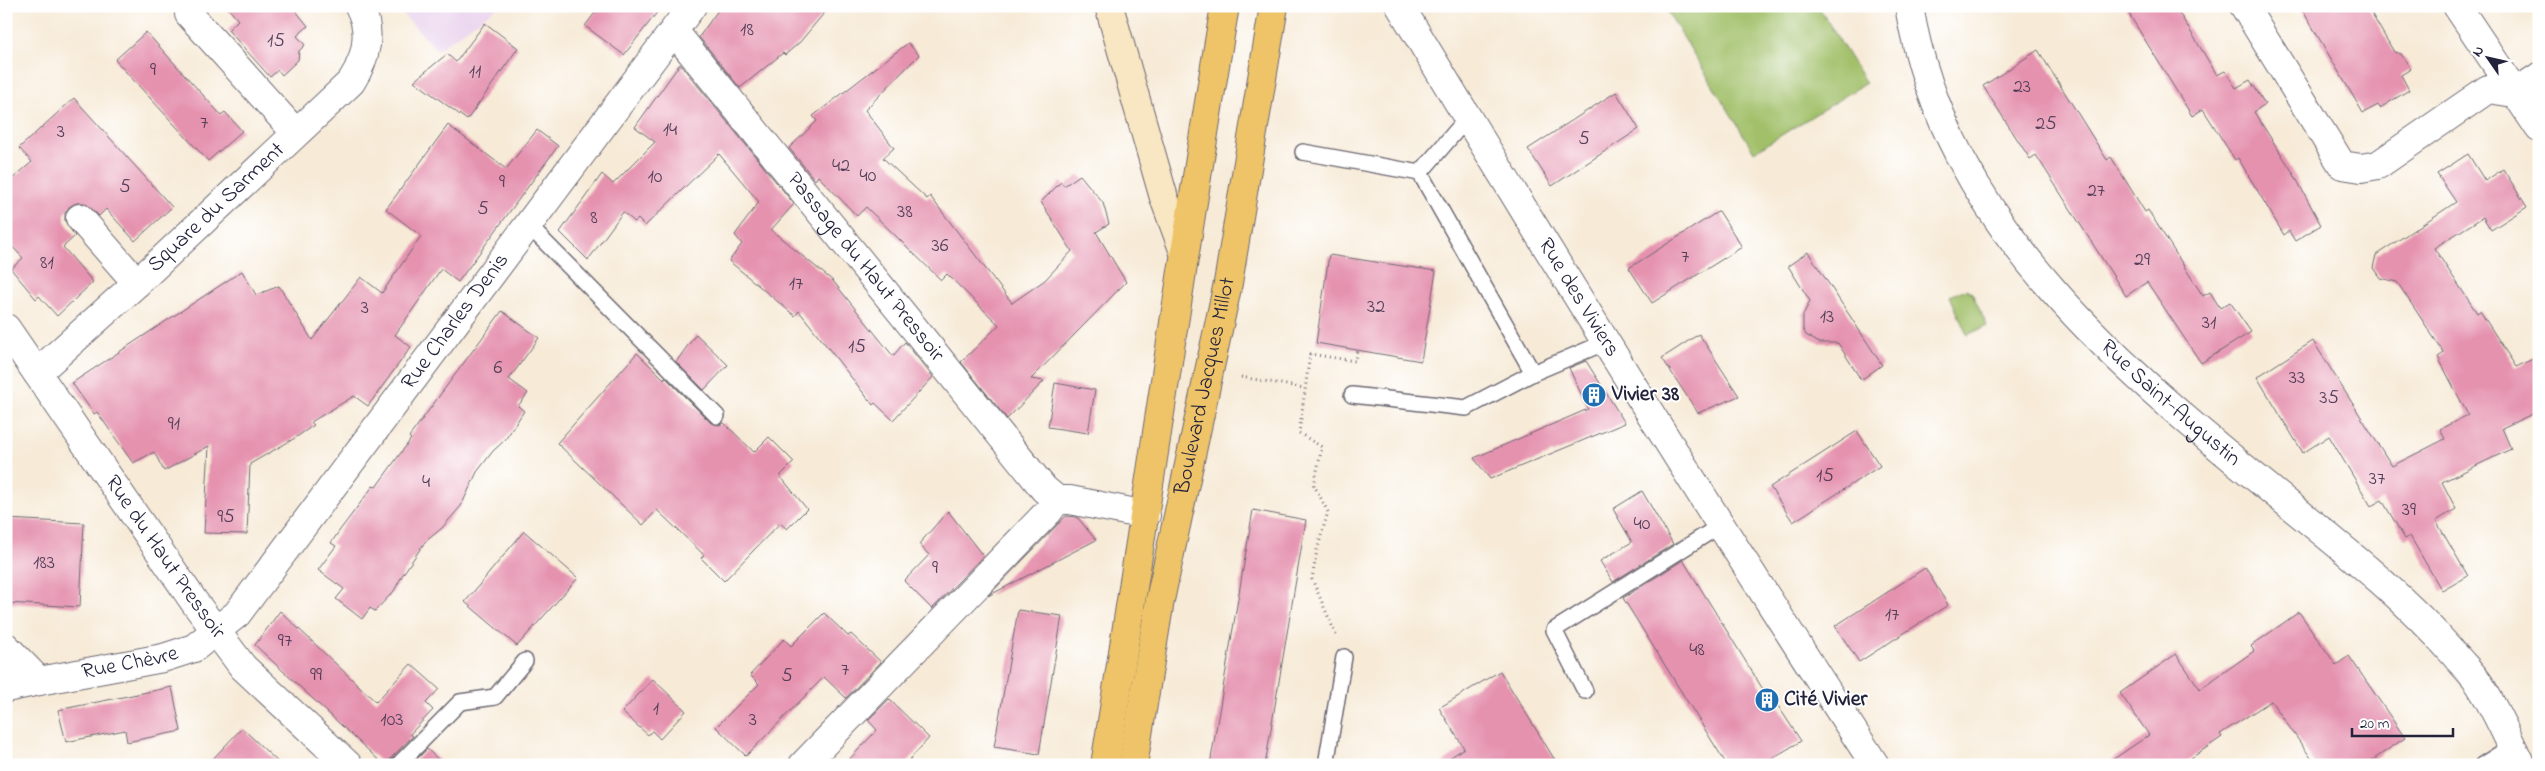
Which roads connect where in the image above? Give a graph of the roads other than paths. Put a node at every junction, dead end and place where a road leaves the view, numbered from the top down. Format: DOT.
graph roads {
  1 [pos="360,6"];
  2 [pos="692,6"];
  3 [pos="1109,6"];
  4 [pos="1225,6"];
  5 [pos="1274,6"];
  6 [pos="1400,6"];
  7 [pos="1909,6"];
  8 [pos="2244,6"];
  9 [pos="2457,6"];
  10 [pos="189,14"];
  11 [pos="674,31"];
  12 [pos="2539,78"];
  13 [pos="2514,93"];
  14 [pos="1468,117"];
  15 [pos="2539,128"];
  16 [pos="296,132"];
  17 [pos="1303,152"];
  18 [pos="1420,173"];
  19 [pos="80,218"];
  20 [pos="530,226"];
  21 [pos="1184,252"];
  22 [pos="137,283"];
  23 [pos="6,328"];
  24 [pos="1606,342"];
  25 [pos="37,373"];
  26 [pos="1533,373"];
  27 [pos="1352,394"];
  28 [pos="717,416"];
  29 [pos="1057,500"];
  30 [pos="1146,515"];
  31 [pos="1721,525"];
  32 [pos="216,632"];
  33 [pos="6,647"];
  34 [pos="1344,657"];
  35 [pos="525,661"];
  36 [pos="39,681"];
  37 [pos="6,688"];
  38 [pos="1585,690"];
  39 [pos="2516,755"];
  40 [pos="348,765"];
  41 [pos="398,765"];
  42 [pos="803,765"];
  43 [pos="1106,765"];
  44 [pos="1133,765"];
  45 [pos="1326,765"];
  46 [pos="1875,765"];
  47 [pos="2482,765"];
  1 -- 16 [label="street, Square du Sarment"];
  2 -- 11 [label="street, Rue Charles Denis"];
  3 -- 21 [label="street, Boulevard Jacques Millot"];
  4 -- 21 [label="main road, Boulevard Jacques Millot"];
  5 -- 44 [label="main road, Boulevard Jacques Millot"];
  6 -- 14 [label="street, Rue des Viviers"];
  7 -- 39 [label="street, Rue Saint-Augustin"];
  8 -- 13 [label="street"];
  9 -- 13 [label="street"];
  10 -- 16 [label="street, Square du Sarment"];
  11 -- 20 [label="street, Rue Charles Denis"];
  11 -- 29 [label="street, Passage du Haut Pressoir"];
  12 -- 13 [label="street"];
  13 -- 15 [label="street"];
  14 -- 18 [label="lane"];
  14 -- 24 [label="street, Rue des Viviers"];
  16 -- 22 [label="street, Square du Sarment"];
  17 -- 18 [label="lane"];
  18 -- 26 [label="lane"];
  19 -- 22 [label="street, Square du Sarment"];
  20 -- 28 [label="lane"];
  20 -- 32 [label="street, Rue Charles Denis"];
  21 -- 30 [label="main road, Boulevard Jacques Millot"];
  22 -- 25 [label="street, Square du Sarment"];
  23 -- 25 [label="street, Rue du Haut Pressoir"];
  24 -- 26 [label="lane"];
  24 -- 31 [label="street, Rue des Viviers"];
  25 -- 32 [label="street, Rue du Haut Pressoir"];
  26 -- 27 [label="lane"];
  29 -- 30 [label="street"];
  29 -- 42 [label="street"];
  30 -- 43 [label="main road, Boulevard Jacques Millot"];
  31 -- 38 [label="lane"];
  31 -- 46 [label="street, Rue des Viviers"];
  32 -- 36 [label="street, Rue Chèvre"];
  32 -- 40 [label="street, Rue du Haut Pressoir"];
  33 -- 36 [label="street"];
  34 -- 45 [label="lane"];
  35 -- 41 [label="lane"];
  36 -- 37 [label="street, Rue Chèvre"];
  39 -- 47 [label="lane, Rue Saint-Augustin"];
}
